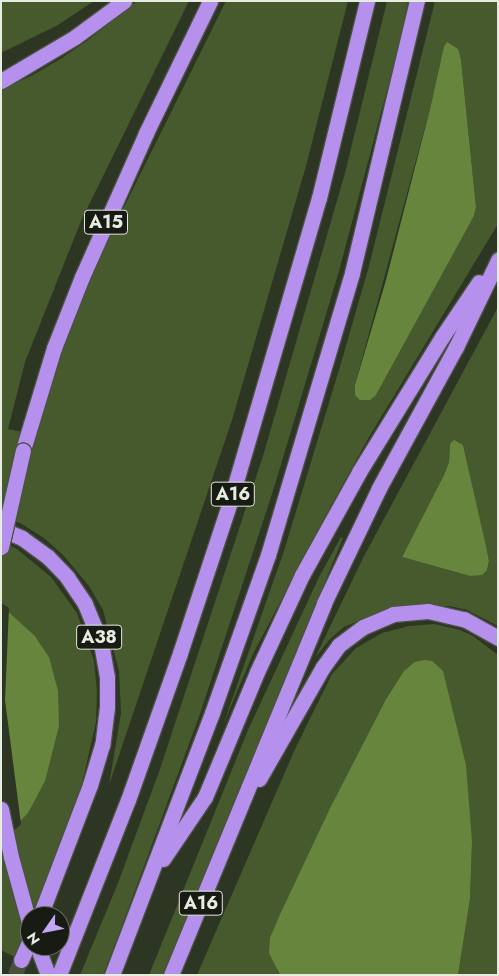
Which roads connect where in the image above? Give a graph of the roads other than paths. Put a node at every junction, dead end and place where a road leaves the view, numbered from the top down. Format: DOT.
graph roads {
  1 [pos="124,1"];
  2 [pos="210,1"];
  3 [pos="367,1"];
  4 [pos="417,1"];
  5 [pos="1,81"];
  6 [pos="498,254"];
  7 [pos="498,260"];
  8 [pos="1,529"];
  9 [pos="1,546"];
  10 [pos="498,638"];
  11 [pos="1,809"];
  12 [pos="230,830"];
  13 [pos="149,881"];
  14 [pos="24,906"];
  15 [pos="44,906"];
  16 [pos="23,956"];
  17 [pos="41,956"];
  18 [pos="21,960"];
  19 [pos="48,975"];
  20 [pos="59,975"];
  21 [pos="112,975"];
  22 [pos="171,975"];
  1 -- 5 [label="highway"];
  2 -- 9 [label="highway, A15, bridge"];
  3 -- 20 [label="highway, A16"];
  4 -- 13 [label="highway, A16"];
  6 -- 13 [label="highway, A16"];
  7 -- 12 [label="highway, A16"];
  8 -- 15 [label="highway, A38"];
  10 -- 12 [label="highway, A16"];
  11 -- 14 [label="highway"];
  12 -- 22 [label="highway, A16"];
  13 -- 21 [label="highway, A16"];
  16 -- 18 [label="highway"];
  17 -- 19 [label="highway"];
}
